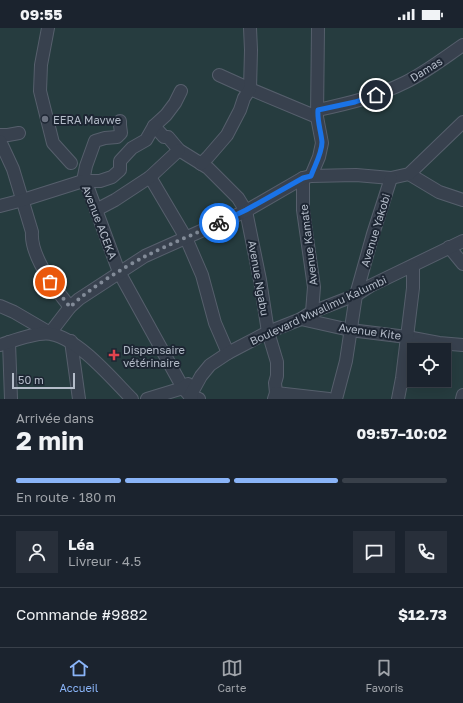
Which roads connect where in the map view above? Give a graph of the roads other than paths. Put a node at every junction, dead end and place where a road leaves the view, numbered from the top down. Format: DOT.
graph roads {
  1 [pos="48,28"];
  2 [pos="250,28"];
  3 [pos="318,28"];
  4 [pos="463,45"];
  5 [pos="219,75"];
  6 [pos="250,89"];
  7 [pos="181,91"];
  8 [pos="317,113"];
  9 [pos="120,121"];
  10 [pos="463,122"];
  11 [pos="154,126"];
  12 [pos="19,133"];
  13 [pos="0,135"];
  14 [pos="0,141"];
  15 [pos="179,150"];
  16 [pos="71,163"];
  17 [pos="201,164"];
  18 [pos="408,174"];
  19 [pos="150,177"];
  20 [pos="307,177"];
  21 [pos="391,178"];
  22 [pos="83,181"];
  23 [pos="23,200"];
  24 [pos="463,200"];
  25 [pos="0,206"];
  26 [pos="96,210"];
  27 [pos="246,210"];
  28 [pos="186,238"];
  29 [pos="463,241"];
  30 [pos="449,247"];
  31 [pos="463,264"];
  32 [pos="412,266"];
  33 [pos="119,272"];
  34 [pos="356,295"];
  35 [pos="0,306"];
  36 [pos="70,307"];
  37 [pos="312,312"];
  38 [pos="301,319"];
  39 [pos="350,330"];
  40 [pos="268,332"];
  41 [pos="50,333"];
  42 [pos="407,337"];
  43 [pos="71,341"];
  44 [pos="4,344"];
  45 [pos="463,345"];
  46 [pos="228,353"];
  47 [pos="191,395"];
  48 [pos="275,396"];
  49 [pos="463,396"];
  50 [pos="11,399"];
  51 [pos="79,399"];
  52 [pos="132,399"];
  53 [pos="147,399"];
  54 [pos="328,399"];
  55 [pos="336,399"];
  56 [pos="398,399"];
  57 [pos="462,399"];
  1 -- 16 [label="street"];
  2 -- 6 [label="street"];
  3 -- 8 [label="street"];
  4 -- 8 [label="street, Damas"];
  5 -- 6 [label="street"];
  6 -- 8 [label="street"];
  6 -- 17 [label="street"];
  7 -- 11 [label="street"];
  8 -- 20 [label="street"];
  9 -- 22 [label="street, Avenue ACEKA"];
  10 -- 18 [label="street"];
  11 -- 15 [label="street"];
  11 -- 22 [label="street"];
  12 -- 13 [label="street"];
  14 -- 23 [label="street"];
  15 -- 17 [label="street"];
  15 -- 19 [label="street"];
  17 -- 27 [label="street"];
  18 -- 21 [label="street"];
  18 -- 24 [label="street"];
  19 -- 26 [label="street"];
  19 -- 28 [label="street"];
  20 -- 21 [label="street"];
  20 -- 27 [label="street"];
  20 -- 37 [label="street, Avenue Kamate"];
  21 -- 34 [label="street, Avenue Yakobi"];
  22 -- 23 [label="street"];
  22 -- 26 [label="street, Avenue ACEKA"];
  23 -- 25 [label="street"];
  23 -- 36 [label="street"];
  26 -- 33 [label="street, Avenue ACEKA"];
  27 -- 28 [label="street"];
  27 -- 40 [label="street, Avenue Ngabu"];
  28 -- 33 [label="street"];
  28 -- 46 [label="street"];
  29 -- 30 [label="street, Boulevard Mwalimu Kalumbi"];
  30 -- 31 [label="street"];
  30 -- 32 [label="street, Boulevard Mwalimu Kalumbi"];
  32 -- 34 [label="street, Boulevard Mwalimu Kalumbi"];
  32 -- 42 [label="street"];
  33 -- 36 [label="street"];
  33 -- 47 [label="street, Avenue ACEKA"];
  34 -- 37 [label="street, Boulevard Mwalimu Kalumbi"];
  34 -- 39 [label="street, Avenue Yakobi"];
  35 -- 41 [label="street"];
  36 -- 41 [label="street"];
  37 -- 38 [label="street, Boulevard Mwalimu Kalumbi"];
  38 -- 39 [label="street, Avenue Kite"];
  38 -- 40 [label="street, Boulevard Mwalimu Kalumbi"];
  39 -- 42 [label="street, Avenue Kite"];
  39 -- 55 [label="street, Avenue Yakobi"];
  40 -- 46 [label="street, Boulevard Mwalimu Kalumbi"];
  40 -- 48 [label="street, Avenue Ngabu"];
  41 -- 43 [label="street"];
  41 -- 44 [label="street"];
  42 -- 45 [label="street, Avenue Kite"];
  42 -- 56 [label="street"];
  43 -- 51 [label="street"];
  43 -- 52 [label="street"];
  44 -- 50 [label="street"];
  46 -- 47 [label="street, Boulevard Mwalimu Kalumbi"];
  47 -- 53 [label="street, Boulevard Mwalimu Kalumbi"];
  48 -- 54 [label="street"];
  49 -- 57 [label="street"];
}
